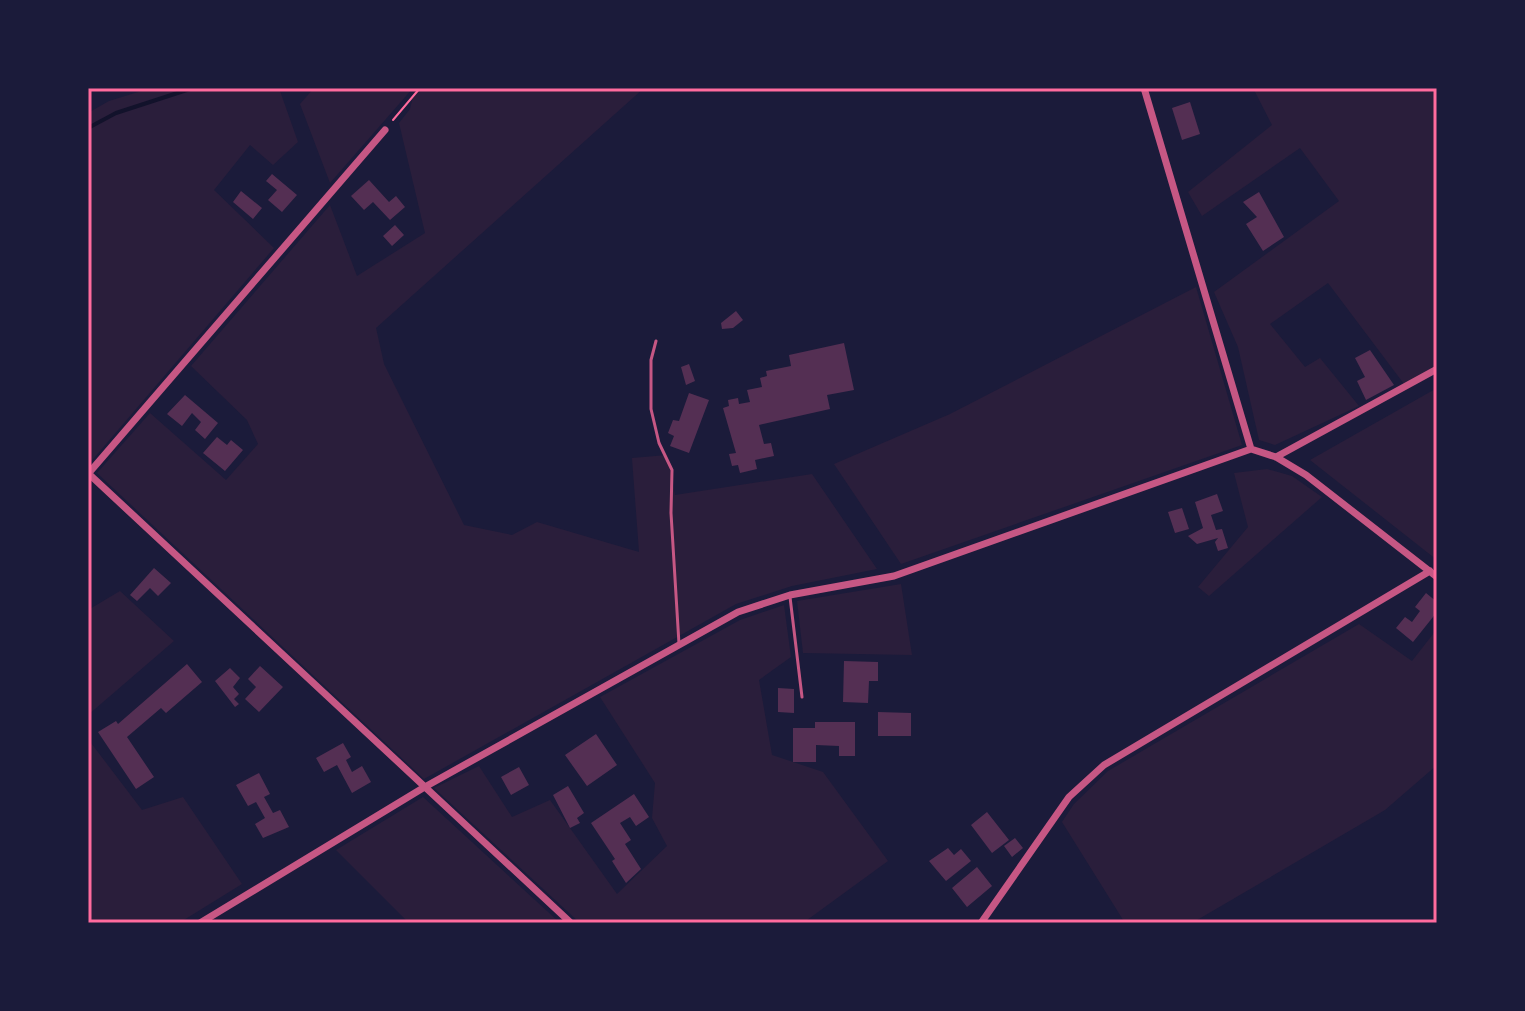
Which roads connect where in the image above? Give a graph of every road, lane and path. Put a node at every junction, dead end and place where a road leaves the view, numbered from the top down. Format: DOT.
graph roads {
  1 [pos="420,88"];
  2 [pos="1144,88"];
  3 [pos="385,130"];
  4 [pos="656,341"];
  5 [pos="1437,369"];
  6 [pos="1251,449"];
  7 [pos="1276,457"];
  8 [pos="88,474"];
  9 [pos="1433,574"];
  10 [pos="790,595"];
  11 [pos="679,644"];
  12 [pos="802,697"];
  13 [pos="423,788"];
  14 [pos="200,923"];
  15 [pos="571,923"];
  16 [pos="981,923"];
  1 -- 3 [label="path"];
  2 -- 6 [label="street"];
  3 -- 8 [label="street"];
  4 -- 11 [label="lane"];
  5 -- 7 [label="street"];
  6 -- 7 [label="street"];
  6 -- 10 [label="street"];
  7 -- 9 [label="street"];
  8 -- 13 [label="street"];
  9 -- 16 [label="street"];
  10 -- 11 [label="street"];
  10 -- 12 [label="lane"];
  11 -- 13 [label="street"];
  13 -- 14 [label="street"];
  13 -- 15 [label="street"];
}
